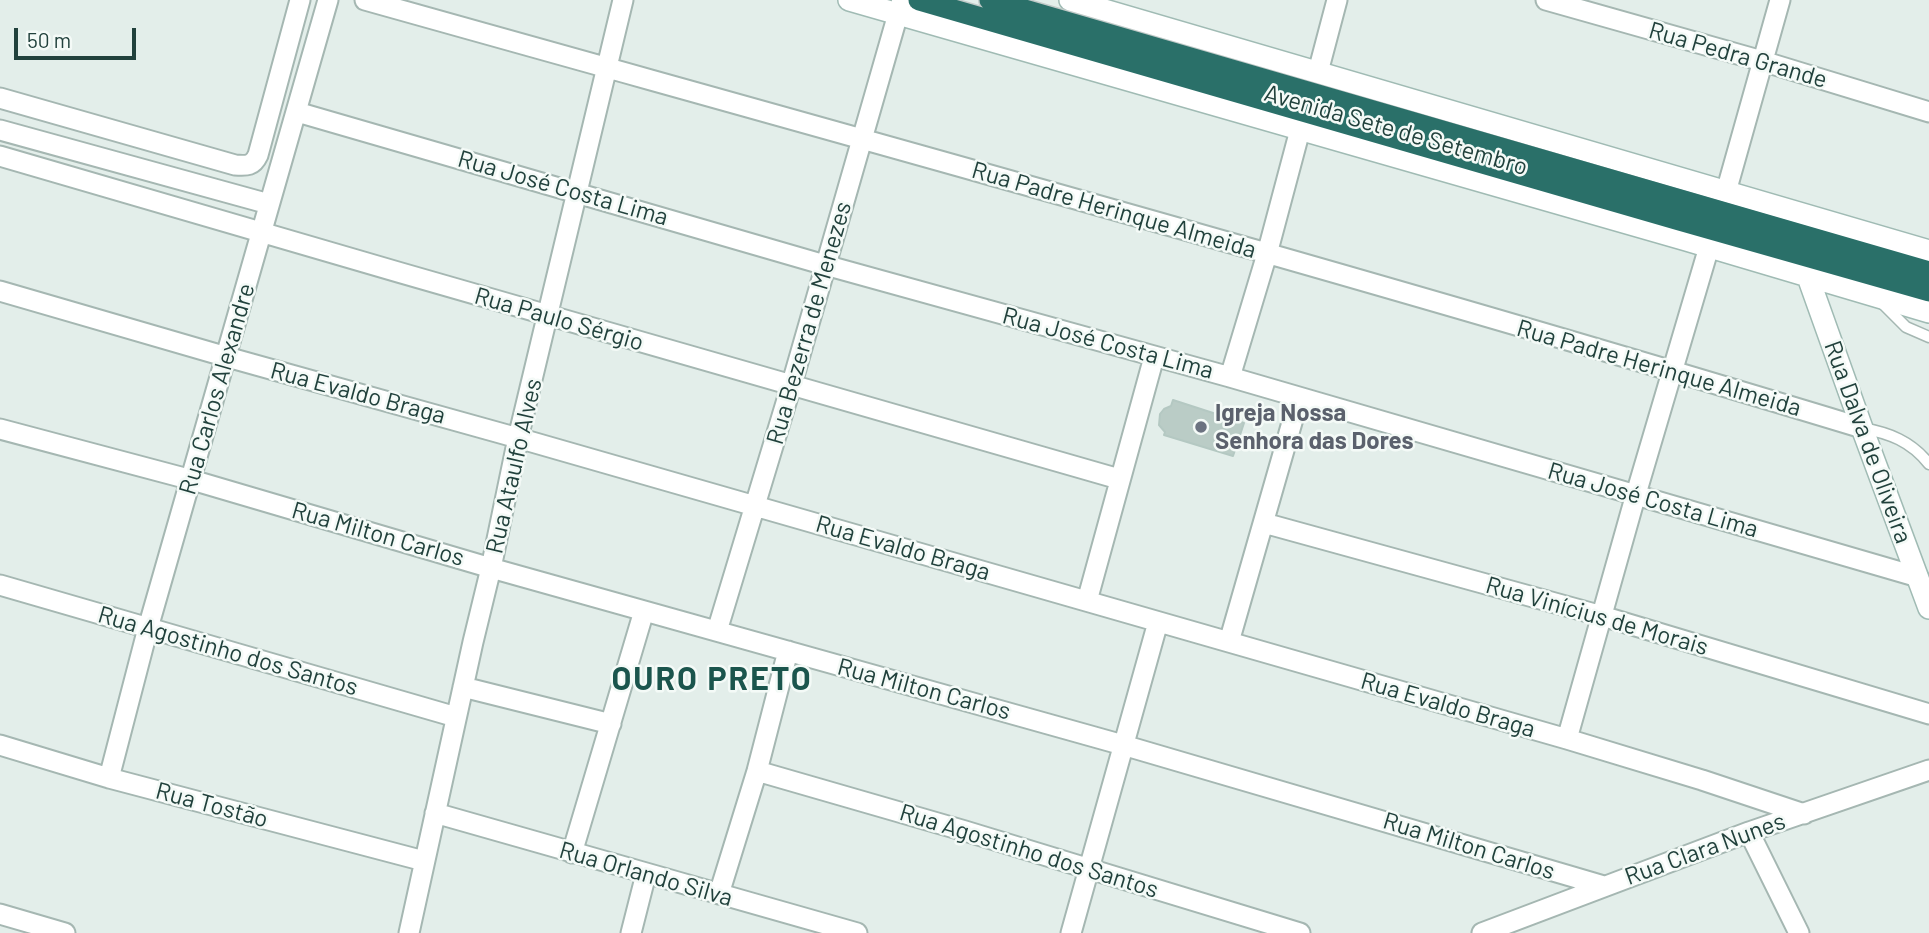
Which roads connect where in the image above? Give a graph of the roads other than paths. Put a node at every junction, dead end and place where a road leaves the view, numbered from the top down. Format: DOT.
graph roads {
  1 [pos="300,0"];
  2 [pos="328,0"];
  3 [pos="365,0"];
  4 [pos="623,0"];
  5 [pos="849,0"];
  6 [pos="919,0"];
  7 [pos="990,0"];
  8 [pos="1070,0"];
  9 [pos="1337,0"];
  10 [pos="1546,0"];
  11 [pos="1780,0"];
  12 [pos="900,7"];
  13 [pos="1762,61"];
  14 [pos="607,68"];
  15 [pos="1318,72"];
  16 [pos="0,98"];
  17 [pos="297,112"];
  18 [pos="1929,112"];
  19 [pos="0,130"];
  20 [pos="1300,130"];
  21 [pos="862,138"];
  22 [pos="0,156"];
  23 [pos="577,191"];
  24 [pos="1726,192"];
  25 [pos="270,204"];
  26 [pos="261,234"];
  27 [pos="1709,247"];
  28 [pos="1929,251"];
  29 [pos="1267,254"];
  30 [pos="825,265"];
  31 [pos="1929,272"];
  32 [pos="1808,276"];
  33 [pos="1879,287"];
  34 [pos="0,291"];
  35 [pos="1929,291"];
  36 [pos="1929,312"];
  37 [pos="549,316"];
  38 [pos="1929,337"];
  39 [pos="227,357"];
  40 [pos="1154,357"];
  41 [pos="1673,371"];
  42 [pos="1230,377"];
  43 [pos="792,383"];
  44 [pos="1299,398"];
  45 [pos="1861,428"];
  46 [pos="0,429"];
  47 [pos="518,438"];
  48 [pos="1929,464"];
  49 [pos="1119,479"];
  50 [pos="192,480"];
  51 [pos="1636,494"];
  52 [pos="755,506"];
  53 [pos="1264,523"];
  54 [pos="491,568"];
  55 [pos="1918,577"];
  56 [pos="0,585"];
  57 [pos="1087,601"];
  58 [pos="1929,608"];
  59 [pos="644,611"];
  60 [pos="1602,616"];
  61 [pos="1158,622"];
  62 [pos="148,628"];
  63 [pos="717,631"];
  64 [pos="1229,642"];
  65 [pos="788,651"];
  66 [pos="463,687"];
  67 [pos="1929,714"];
  68 [pos="456,717"];
  69 [pos="611,724"];
  70 [pos="1567,739"];
  71 [pos="1123,745"];
  72 [pos="0,746"];
  73 [pos="1929,770"];
  74 [pos="757,771"];
  75 [pos="109,778"];
  76 [pos="435,813"];
  77 [pos="1804,814"];
  78 [pos="1749,832"];
  79 [pos="572,853"];
  80 [pos="425,861"];
  81 [pos="1088,868"];
  82 [pos="646,874"];
  83 [pos="1604,886"];
  84 [pos="719,894"];
  85 [pos="0,914"];
  86 [pos="65,933"];
  87 [pos="409,933"];
  88 [pos="631,933"];
  89 [pos="858,933"];
  90 [pos="1071,933"];
  91 [pos="1300,933"];
  92 [pos="1482,933"];
  93 [pos="1798,933"];
  1 -- 16 [label="street"];
  2 -- 17 [label="street, Rua Carlos Alexandre"];
  3 -- 14 [label="street, Rua Padre Herinque Almeida"];
  4 -- 14 [label="street, Rua Ataulfo Alves"];
  5 -- 12 [label="main road, Avenida Sete de Setembro"];
  6 -- 33 [label="highway, Avenida Sete de Setembro"];
  7 -- 31 [label="highway, Avenida Sete de Setembro"];
  8 -- 15 [label="main road, Avenida Sete de Setembro"];
  9 -- 15 [label="street"];
  10 -- 13 [label="street, Rua Pedra Grande"];
  11 -- 13 [label="street"];
  12 -- 20 [label="main road, Avenida Sete de Setembro"];
  12 -- 21 [label="street, Rua Bezerra de Menezes"];
  13 -- 18 [label="street, Rua Pedra Grande"];
  13 -- 24 [label="street"];
  14 -- 21 [label="street, Rua Padre Herinque Almeida"];
  14 -- 23 [label="street, Rua Ataulfo Alves"];
  15 -- 24 [label="main road, Avenida Sete de Setembro"];
  17 -- 23 [label="street, Rua José Costa Lima"];
  17 -- 25 [label="street, Rua Carlos Alexandre"];
  19 -- 25 [label="street"];
  20 -- 27 [label="main road, Avenida Sete de Setembro"];
  20 -- 29 [label="street"];
  21 -- 29 [label="street, Rua Padre Herinque Almeida"];
  21 -- 30 [label="street, Rua Bezerra de Menezes"];
  22 -- 26 [label="street, Rua Paulo Sérgio"];
  23 -- 30 [label="street, Rua José Costa Lima"];
  23 -- 37 [label="street, Rua Ataulfo Alves"];
  24 -- 28 [label="main road, Avenida Sete de Setembro"];
  25 -- 26 [label="street, Rua Carlos Alexandre"];
  26 -- 37 [label="street, Rua Paulo Sérgio"];
  26 -- 39 [label="street, Rua Carlos Alexandre"];
  27 -- 32 [label="main road, Avenida Sete de Setembro"];
  27 -- 41 [label="street"];
  29 -- 41 [label="street, Rua Padre Herinque Almeida"];
  29 -- 42 [label="street"];
  30 -- 40 [label="street, Rua José Costa Lima"];
  30 -- 43 [label="street, Rua Bezerra de Menezes"];
  32 -- 33 [label="main road, Avenida Sete de Setembro"];
  32 -- 45 [label="main road, Rua Dalva de Oliveira"];
  33 -- 35 [label="highway, Avenida Sete de Setembro"];
  33 -- 36 [label="main road, Avenida Sete de Setembro"];
  33 -- 38 [label="lane"];
  34 -- 39 [label="street, Rua Evaldo Braga"];
  37 -- 43 [label="street, Rua Paulo Sérgio"];
  37 -- 47 [label="street, Rua Ataulfo Alves"];
  39 -- 47 [label="street, Rua Evaldo Braga"];
  39 -- 50 [label="street, Rua Carlos Alexandre"];
  40 -- 42 [label="street, Rua José Costa Lima"];
  40 -- 49 [label="street"];
  41 -- 45 [label="street, Rua Padre Herinque Almeida"];
  41 -- 51 [label="street"];
  42 -- 44 [label="street, Rua José Costa Lima"];
  43 -- 49 [label="street, Rua Paulo Sérgio"];
  43 -- 52 [label="street, Rua Bezerra de Menezes"];
  44 -- 51 [label="street, Rua José Costa Lima"];
  44 -- 53 [label="street"];
  45 -- 48 [label="lane"];
  45 -- 55 [label="main road, Rua Dalva de Oliveira"];
  46 -- 50 [label="street, Rua Milton Carlos"];
  47 -- 52 [label="street, Rua Evaldo Braga"];
  47 -- 54 [label="street, Rua Ataulfo Alves"];
  49 -- 57 [label="street"];
  50 -- 54 [label="street, Rua Milton Carlos"];
  50 -- 62 [label="street, Rua Carlos Alexandre"];
  51 -- 55 [label="street, Rua José Costa Lima"];
  51 -- 60 [label="street"];
  52 -- 57 [label="street, Rua Evaldo Braga"];
  52 -- 63 [label="street, Rua Bezerra de Menezes"];
  53 -- 60 [label="street, Rua Vinícius de Morais"];
  53 -- 64 [label="street"];
  54 -- 59 [label="street, Rua Milton Carlos"];
  54 -- 66 [label="street, Rua Ataulfo Alves"];
  55 -- 58 [label="main road, Rua Dalva de Oliveira"];
  56 -- 62 [label="street, Rua Agostinho dos Santos"];
  57 -- 61 [label="street, Rua Evaldo Braga"];
  59 -- 63 [label="street, Rua Milton Carlos"];
  59 -- 69 [label="street"];
  60 -- 67 [label="street, Rua Vinícius de Morais"];
  60 -- 70 [label="street"];
  61 -- 64 [label="street, Rua Evaldo Braga"];
  61 -- 71 [label="street"];
  62 -- 68 [label="street, Rua Agostinho dos Santos"];
  62 -- 75 [label="street, Rua Carlos Alexandre"];
  63 -- 65 [label="street, Rua Milton Carlos"];
  64 -- 70 [label="street, Rua Evaldo Braga"];
  65 -- 71 [label="street, Rua Milton Carlos"];
  65 -- 74 [label="street"];
  66 -- 68 [label="street, Rua Ataulfo Alves"];
  66 -- 69 [label="street"];
  68 -- 76 [label="street, Rua Ataulfo Alves"];
  69 -- 79 [label="street"];
  70 -- 77 [label="street, Rua Evaldo Braga"];
  71 -- 81 [label="street"];
  71 -- 83 [label="street, Rua Milton Carlos"];
  72 -- 75 [label="street, Rua Tostão"];
  73 -- 77 [label="street, Rua Clara Nunes"];
  74 -- 81 [label="street, Rua Agostinho dos Santos"];
  74 -- 84 [label="street"];
  75 -- 80 [label="street, Rua Tostão"];
  76 -- 79 [label="street, Rua Orlando Silva"];
  76 -- 80 [label="street, Rua Ataulfo Alves"];
  77 -- 78 [label="street, Rua Clara Nunes"];
  78 -- 83 [label="street, Rua Clara Nunes"];
  78 -- 93 [label="street"];
  79 -- 82 [label="street, Rua Orlando Silva"];
  80 -- 87 [label="street, Rua Ataulfo Alves"];
  81 -- 90 [label="street"];
  81 -- 91 [label="street, Rua Agostinho dos Santos"];
  82 -- 84 [label="street, Rua Orlando Silva"];
  82 -- 88 [label="street"];
  83 -- 92 [label="street, Rua Clara Nunes"];
  84 -- 89 [label="street, Rua Orlando Silva"];
  85 -- 86 [label="street"];
}
